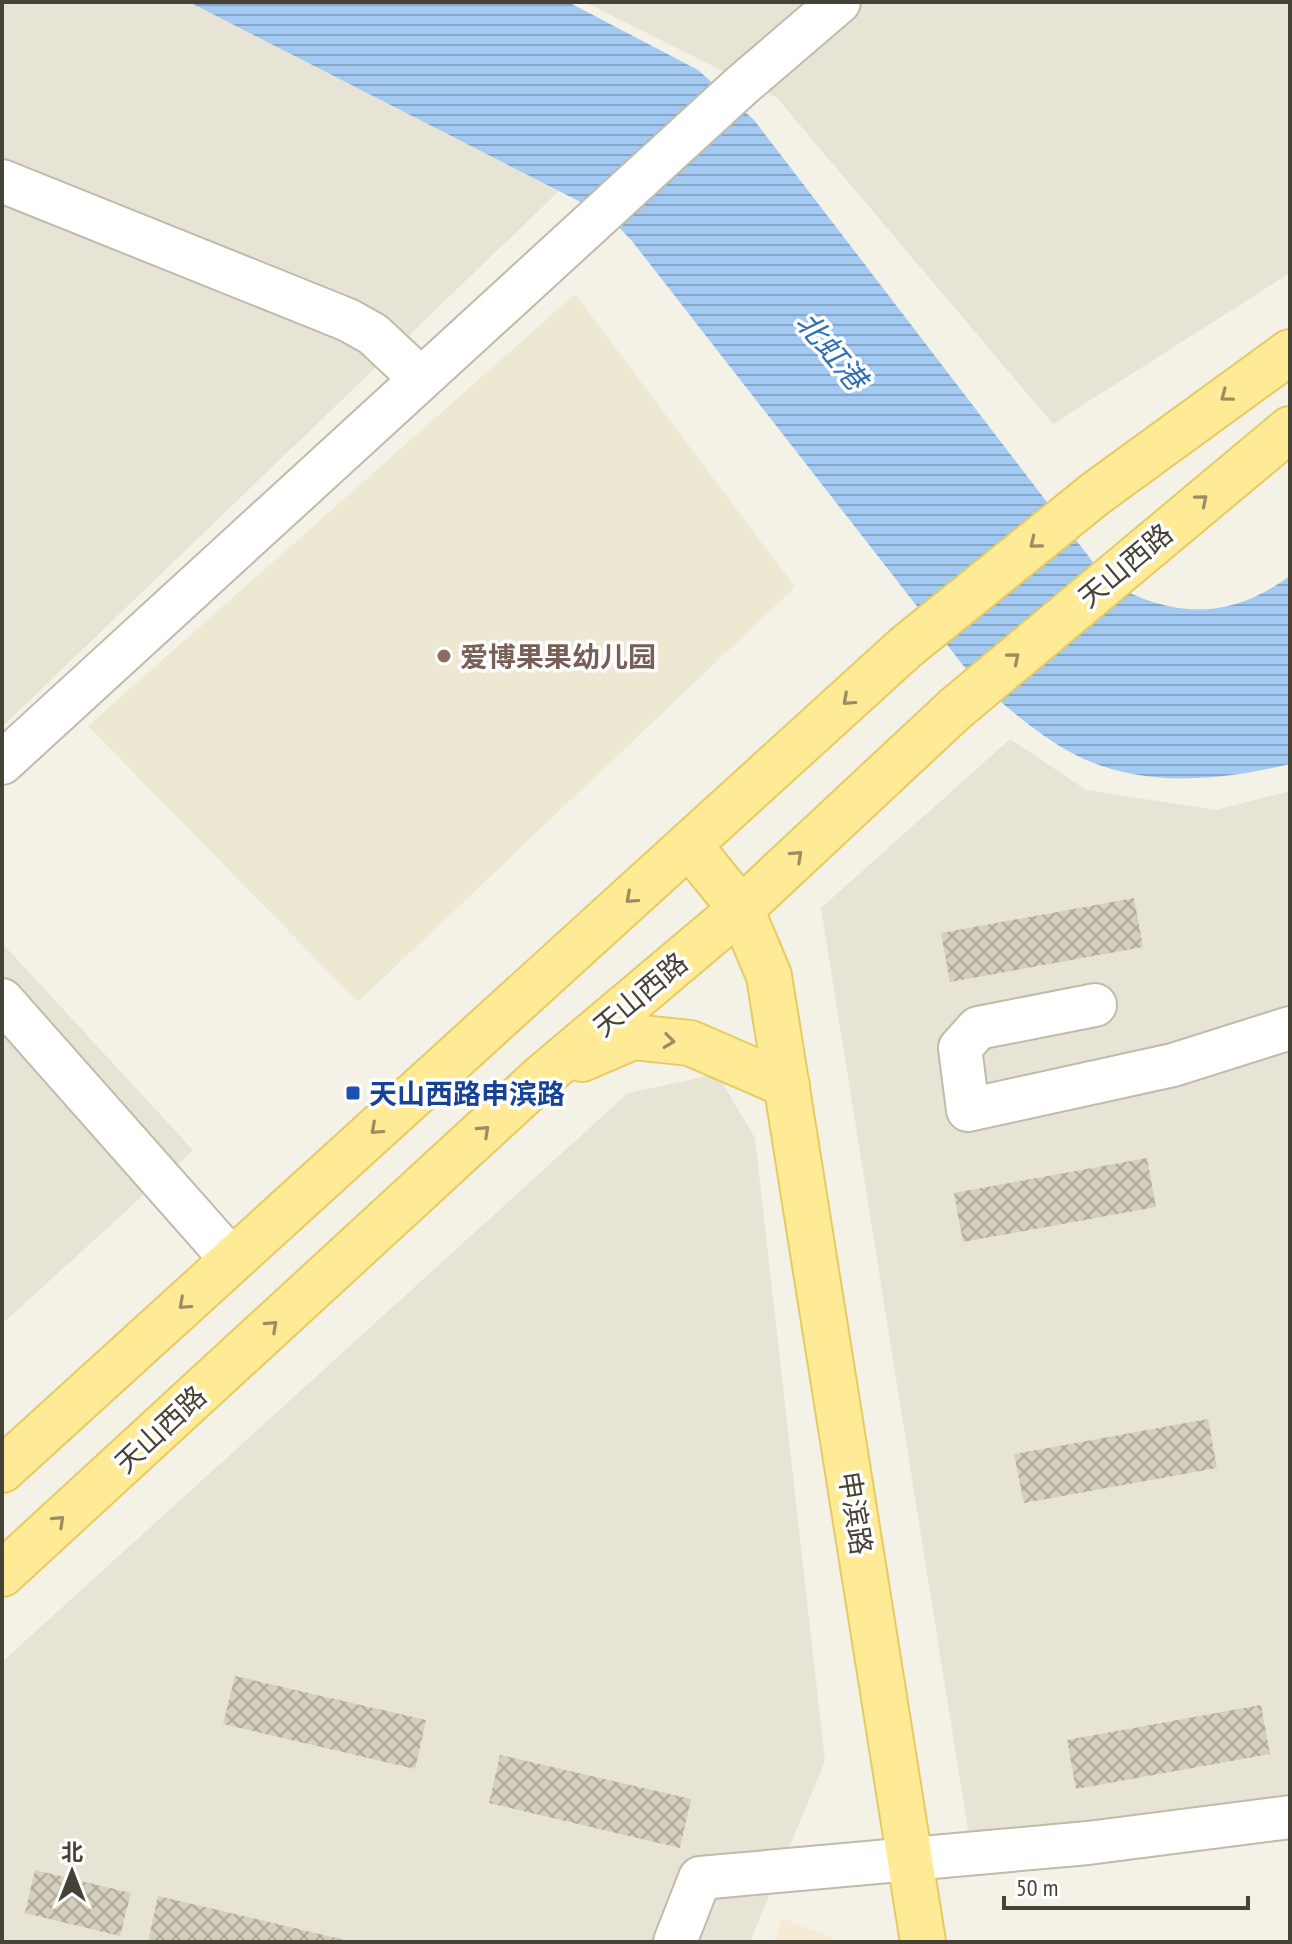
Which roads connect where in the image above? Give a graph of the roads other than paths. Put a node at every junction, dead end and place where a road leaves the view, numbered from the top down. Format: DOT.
graph roads {
  1 [pos="839,2"];
  2 [pos="2,181"];
  3 [pos="1290,352"];
  4 [pos="421,379"];
  5 [pos="1290,429"];
  6 [pos="2,763"];
  7 [pos="689,845"];
  8 [pos="741,909"];
  9 [pos="2,1000"];
  10 [pos="1095,1005"];
  11 [pos="1290,1028"];
  12 [pos="543,1076"];
  13 [pos="787,1085"];
  14 [pos="232,1260"];
  15 [pos="2,1470"];
  16 [pos="2,1574"];
  17 [pos="1290,1817"];
  18 [pos="910,1858"];
  19 [pos="675,1942"];
  20 [pos="923,1942"];
  1 -- 4 [label="lane"];
  2 -- 4 [label="lane"];
  3 -- 7 [label="main road, one-way"];
  4 -- 6 [label="lane"];
  8 -- 5 [label="main road, 天山西路, one-way"];
  7 -- 8 [label="main road, 申滨路"];
  7 -- 14 [label="main road, one-way"];
  8 -- 12 [label="main road, 天山西路"];
  8 -- 13 [label="main road, 申滨路"];
  9 -- 14 [label="lane"];
  10 -- 11 [label="lane"];
  12 -- 13 [label="main road, one-way"];
  16 -- 12 [label="main road, 天山西路, one-way"];
  13 -- 18 [label="main road, 申滨路"];
  14 -- 15 [label="main road, one-way"];
  17 -- 18 [label="lane"];
  18 -- 19 [label="lane"];
  18 -- 20 [label="main road, 申滨路"];
}
